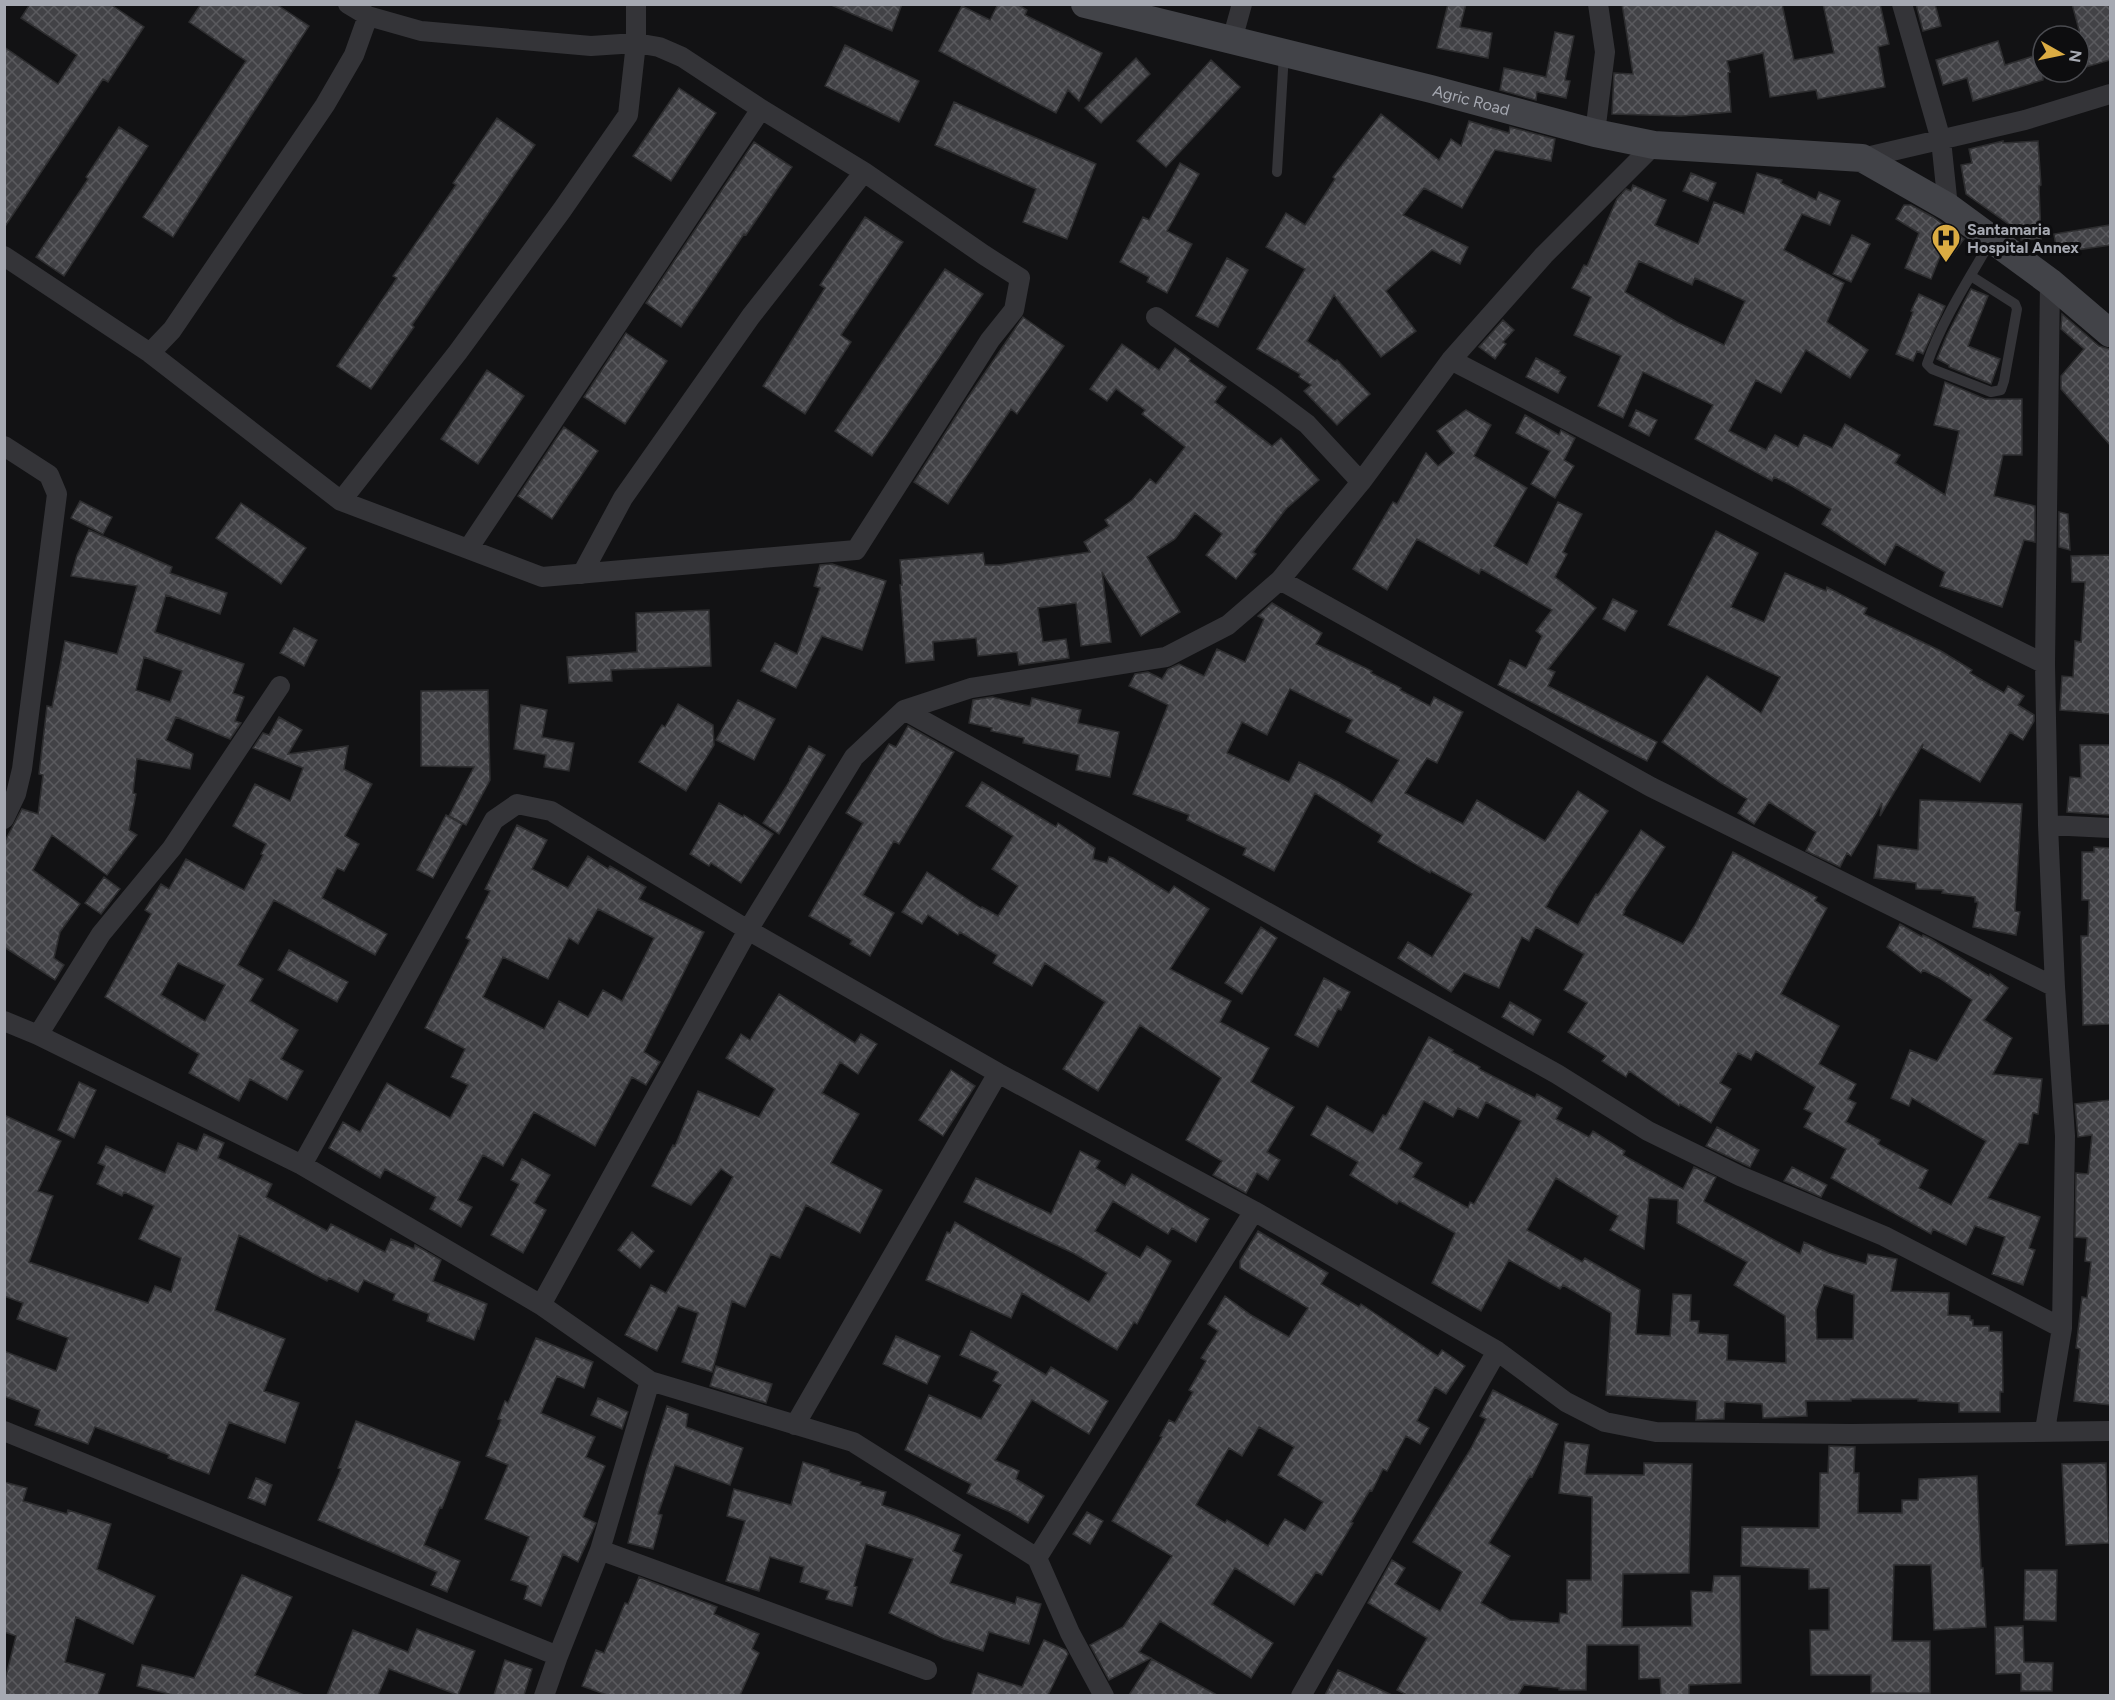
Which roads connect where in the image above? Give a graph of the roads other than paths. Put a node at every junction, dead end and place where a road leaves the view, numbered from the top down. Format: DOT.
graph roads {
  1 [pos="348,4"];
  2 [pos="636,4"];
  3 [pos="1085,4"];
  4 [pos="1242,4"];
  5 [pos="1598,4"];
  6 [pos="1902,4"];
  7 [pos="368,16"];
  8 [pos="1232,40"];
  9 [pos="636,43"];
  10 [pos="1284,53"];
  11 [pos="2110,94"];
  12 [pos="761,109"];
  13 [pos="1595,133"];
  14 [pos="1941,140"];
  15 [pos="1654,145"];
  16 [pos="1862,158"];
  17 [pos="864,172"];
  18 [pos="1277,172"];
  19 [pos="1948,207"];
  20 [pos="1992,239"];
  21 [pos="4,256"];
  22 [pos="1971,276"];
  23 [pos="2050,282"];
  24 [pos="1156,317"];
  25 [pos="2110,333"];
  26 [pos="150,353"];
  27 [pos="1450,360"];
  28 [pos="4,446"];
  29 [pos="1360,482"];
  30 [pos="341,501"];
  31 [pos="468,549"];
  32 [pos="582,574"];
  33 [pos="1280,580"];
  34 [pos="2045,664"];
  35 [pos="280,686"];
  36 [pos="904,710"];
  37 [pos="4,819"];
  38 [pos="2048,825"];
  39 [pos="2110,828"];
  40 [pos="748,930"];
  41 [pos="2055,987"];
  42 [pos="4,1021"];
  43 [pos="38,1035"];
  44 [pos="998,1073"];
  45 [pos="302,1165"];
  46 [pos="1254,1211"];
  47 [pos="541,1305"];
  48 [pos="2062,1328"];
  49 [pos="1497,1351"];
  50 [pos="650,1381"];
  51 [pos="795,1425"];
  52 [pos="2045,1430"];
  53 [pos="4,1431"];
  54 [pos="2110,1431"];
  55 [pos="600,1551"];
  56 [pos="1037,1558"];
  57 [pos="558,1656"];
  58 [pos="927,1670"];
  59 [pos="544,1695"];
  60 [pos="1104,1695"];
  61 [pos="1301,1695"];
  1 -- 7 [label="street"];
  2 -- 9 [label="street"];
  3 -- 8 [label="street, Agric Road"];
  4 -- 8 [label="street"];
  5 -- 13 [label="street"];
  6 -- 14 [label="street"];
  7 -- 9 [label="street"];
  7 -- 26 [label="street"];
  8 -- 10 [label="street, Agric Road"];
  9 -- 12 [label="street"];
  9 -- 30 [label="street"];
  10 -- 13 [label="street, Agric Road"];
  10 -- 18 [label="lane"];
  11 -- 14 [label="street"];
  12 -- 17 [label="street"];
  12 -- 31 [label="street"];
  13 -- 15 [label="street, Agric Road"];
  14 -- 16 [label="street"];
  14 -- 19 [label="street"];
  15 -- 16 [label="street, Agric Road"];
  15 -- 27 [label="street"];
  16 -- 19 [label="street"];
  17 -- 32 [label="street"];
  17 -- 32 [label="street"];
  19 -- 20 [label="street"];
  20 -- 22 [label="lane"];
  20 -- 23 [label="street"];
  21 -- 26 [label="street"];
  22 -- 22 [label="lane"];
  23 -- 25 [label="street"];
  23 -- 34 [label="street"];
  24 -- 29 [label="street"];
  26 -- 30 [label="street"];
  27 -- 29 [label="street"];
  27 -- 34 [label="street"];
  28 -- 37 [label="street"];
  29 -- 33 [label="street"];
  30 -- 31 [label="street"];
  31 -- 32 [label="street"];
  33 -- 36 [label="street"];
  33 -- 41 [label="street"];
  34 -- 38 [label="street"];
  35 -- 43 [label="street"];
  36 -- 40 [label="street"];
  36 -- 48 [label="street"];
  38 -- 39 [label="street"];
  38 -- 41 [label="street"];
  40 -- 44 [label="street"];
  40 -- 45 [label="street"];
  40 -- 47 [label="street"];
  41 -- 48 [label="street"];
  42 -- 43 [label="street"];
  43 -- 45 [label="street"];
  44 -- 46 [label="street"];
  44 -- 51 [label="street"];
  45 -- 47 [label="street"];
  46 -- 49 [label="street"];
  46 -- 56 [label="street"];
  47 -- 50 [label="street"];
  48 -- 52 [label="street"];
  49 -- 52 [label="street"];
  49 -- 61 [label="street"];
  50 -- 51 [label="street"];
  50 -- 55 [label="street"];
  51 -- 56 [label="street"];
  52 -- 54 [label="street"];
  53 -- 57 [label="street"];
  55 -- 57 [label="street"];
  55 -- 58 [label="street"];
  56 -- 60 [label="street"];
  57 -- 59 [label="street"];
}
